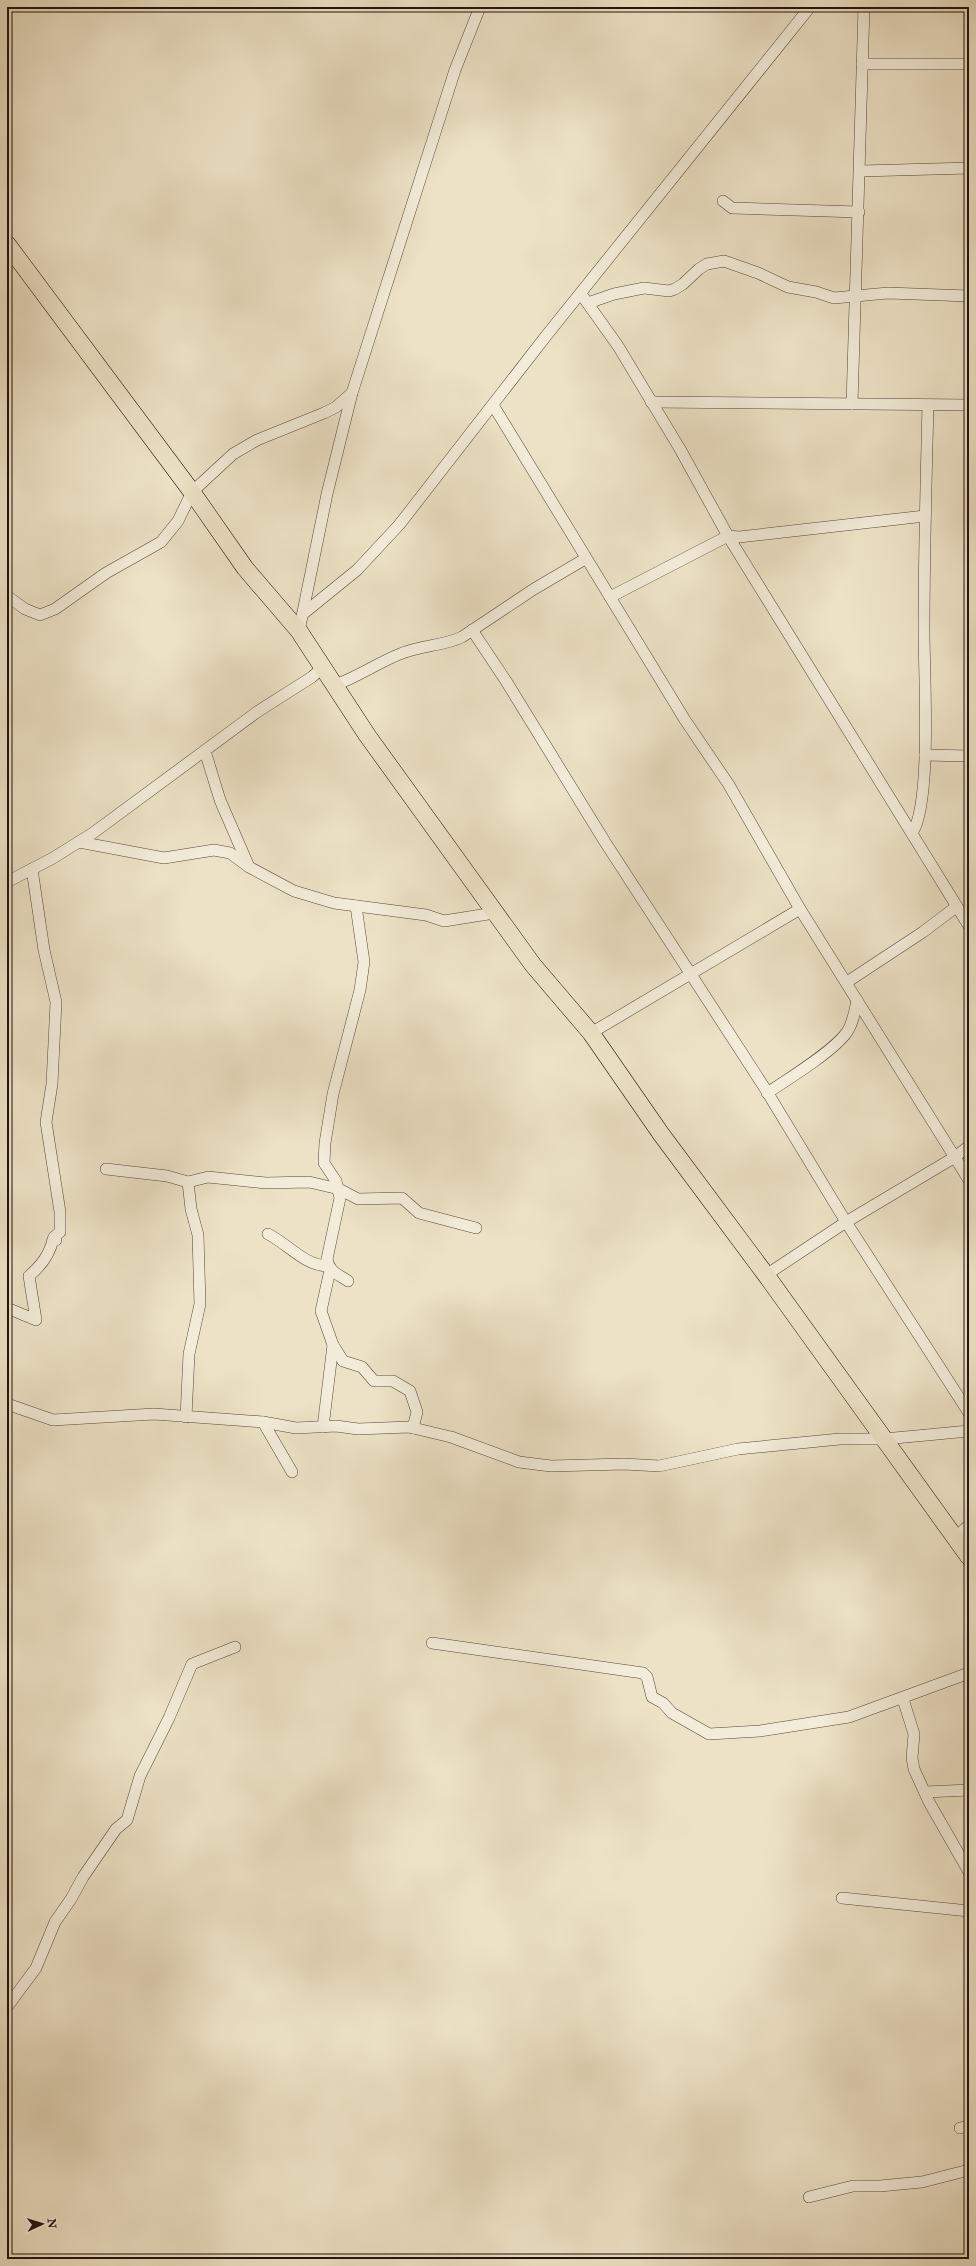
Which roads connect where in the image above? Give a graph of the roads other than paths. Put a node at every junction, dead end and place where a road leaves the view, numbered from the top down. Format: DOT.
graph roads {
  1 [pos="480,7"];
  2 [pos="810,7"];
  3 [pos="864,7"];
  4 [pos="862,64"];
  5 [pos="969,64"];
  6 [pos="969,168"];
  7 [pos="861,171"];
  8 [pos="723,201"];
  9 [pos="859,212"];
  10 [pos="7,244"];
  11 [pos="581,294"];
  12 [pos="856,295"];
  13 [pos="969,296"];
  14 [pos="588,304"];
  15 [pos="352,393"];
  16 [pos="651,402"];
  17 [pos="852,404"];
  18 [pos="493,405"];
  19 [pos="928,405"];
  20 [pos="969,405"];
  21 [pos="192,492"];
  22 [pos="925,516"];
  23 [pos="728,536"];
  24 [pos="585,559"];
  25 [pos="610,597"];
  26 [pos="8,598"];
  27 [pos="304,613"];
  28 [pos="472,630"];
  29 [pos="299,631"];
  30 [pos="323,667"];
  31 [pos="336,685"];
  32 [pos="205,750"];
  33 [pos="924,755"];
  34 [pos="969,756"];
  35 [pos="912,833"];
  36 [pos="79,842"];
  37 [pos="249,867"];
  38 [pos="32,869"];
  39 [pos="7,882"];
  40 [pos="356,906"];
  41 [pos="956,907"];
  42 [pos="800,909"];
  43 [pos="494,910"];
  44 [pos="969,926"];
  45 [pos="691,974"];
  46 [pos="847,982"];
  47 [pos="857,1000"];
  48 [pos="591,1033"];
  49 [pos="767,1093"];
  50 [pos="969,1146"];
  51 [pos="955,1157"];
  52 [pos="106,1170"];
  53 [pos="969,1180"];
  54 [pos="188,1182"];
  55 [pos="339,1189"];
  56 [pos="846,1222"];
  57 [pos="476,1228"];
  58 [pos="268,1234"];
  59 [pos="329,1268"];
  60 [pos="766,1275"];
  61 [pos="348,1281"];
  62 [pos="7,1308"];
  63 [pos="333,1345"];
  64 [pos="7,1404"];
  65 [pos="969,1413"];
  66 [pos="186,1417"];
  67 [pos="263,1422"];
  68 [pos="323,1427"];
  69 [pos="414,1428"];
  70 [pos="969,1431"];
  71 [pos="884,1439"];
  72 [pos="292,1472"];
  73 [pos="969,1525"];
  74 [pos="956,1538"];
  75 [pos="969,1557"];
  76 [pos="432,1643"];
  77 [pos="235,1647"];
  78 [pos="969,1673"];
  79 [pos="903,1699"];
  80 [pos="969,1790"];
  81 [pos="925,1792"];
  82 [pos="969,1872"];
  83 [pos="842,1898"];
  84 [pos="969,1911"];
  85 [pos="7,2007"];
  86 [pos="969,2170"];
  87 [pos="809,2197"];
  1 -- 15 [label="street"];
  2 -- 11 [label="street"];
  3 -- 4 [label="street"];
  4 -- 5 [label="street"];
  4 -- 7 [label="street"];
  6 -- 7 [label="street"];
  7 -- 9 [label="street"];
  8 -- 9 [label="street"];
  9 -- 12 [label="street"];
  10 -- 21 [label="main road"];
  11 -- 14 [label="street"];
  11 -- 18 [label="street"];
  12 -- 13 [label="street"];
  12 -- 14 [label="street"];
  12 -- 17 [label="street"];
  14 -- 16 [label="street"];
  15 -- 21 [label="street"];
  15 -- 27 [label="street"];
  16 -- 17 [label="street"];
  16 -- 23 [label="street"];
  17 -- 19 [label="street"];
  18 -- 24 [label="street"];
  18 -- 27 [label="street"];
  19 -- 20 [label="street"];
  19 -- 22 [label="street"];
  21 -- 26 [label="street"];
  21 -- 29 [label="main road"];
  22 -- 23 [label="street"];
  22 -- 33 [label="street"];
  23 -- 25 [label="street"];
  23 -- 35 [label="street"];
  24 -- 25 [label="street"];
  24 -- 28 [label="street"];
  25 -- 42 [label="street"];
  27 -- 29 [label="street"];
  28 -- 31 [label="street"];
  28 -- 45 [label="street"];
  29 -- 30 [label="main road"];
  30 -- 31 [label="main road"];
  30 -- 32 [label="street"];
  31 -- 43 [label="main road"];
  32 -- 36 [label="street"];
  32 -- 37 [label="street"];
  33 -- 34 [label="street"];
  33 -- 35 [label="street"];
  35 -- 41 [label="street"];
  36 -- 37 [label="street"];
  36 -- 38 [label="street"];
  37 -- 40 [label="street"];
  38 -- 39 [label="street"];
  38 -- 62 [label="street"];
  40 -- 43 [label="street"];
  40 -- 55 [label="street"];
  41 -- 44 [label="street"];
  41 -- 46 [label="street"];
  42 -- 45 [label="street"];
  42 -- 46 [label="street"];
  43 -- 48 [label="main road"];
  45 -- 48 [label="street"];
  45 -- 49 [label="street"];
  46 -- 47 [label="street"];
  47 -- 49 [label="street"];
  47 -- 51 [label="street"];
  48 -- 60 [label="main road"];
  49 -- 56 [label="street"];
  50 -- 51 [label="street"];
  51 -- 53 [label="street"];
  51 -- 56 [label="street"];
  52 -- 54 [label="street"];
  54 -- 55 [label="street"];
  54 -- 66 [label="street"];
  55 -- 57 [label="street"];
  55 -- 59 [label="street"];
  56 -- 60 [label="street"];
  56 -- 65 [label="street"];
  58 -- 59 [label="street"];
  59 -- 61 [label="street"];
  59 -- 63 [label="street"];
  60 -- 71 [label="main road"];
  63 -- 68 [label="street"];
  63 -- 69 [label="street"];
  64 -- 66 [label="street"];
  66 -- 67 [label="street"];
  67 -- 68 [label="street"];
  67 -- 72 [label="street"];
  68 -- 69 [label="street"];
  69 -- 71 [label="street"];
  70 -- 71 [label="street"];
  71 -- 74 [label="main road"];
  73 -- 74 [label="street"];
  74 -- 75 [label="main road"];
  76 -- 79 [label="street"];
  77 -- 85 [label="street"];
  78 -- 79 [label="street"];
  79 -- 81 [label="street"];
  80 -- 81 [label="street"];
  81 -- 82 [label="street"];
  83 -- 84 [label="street"];
  86 -- 87 [label="street"];
}
